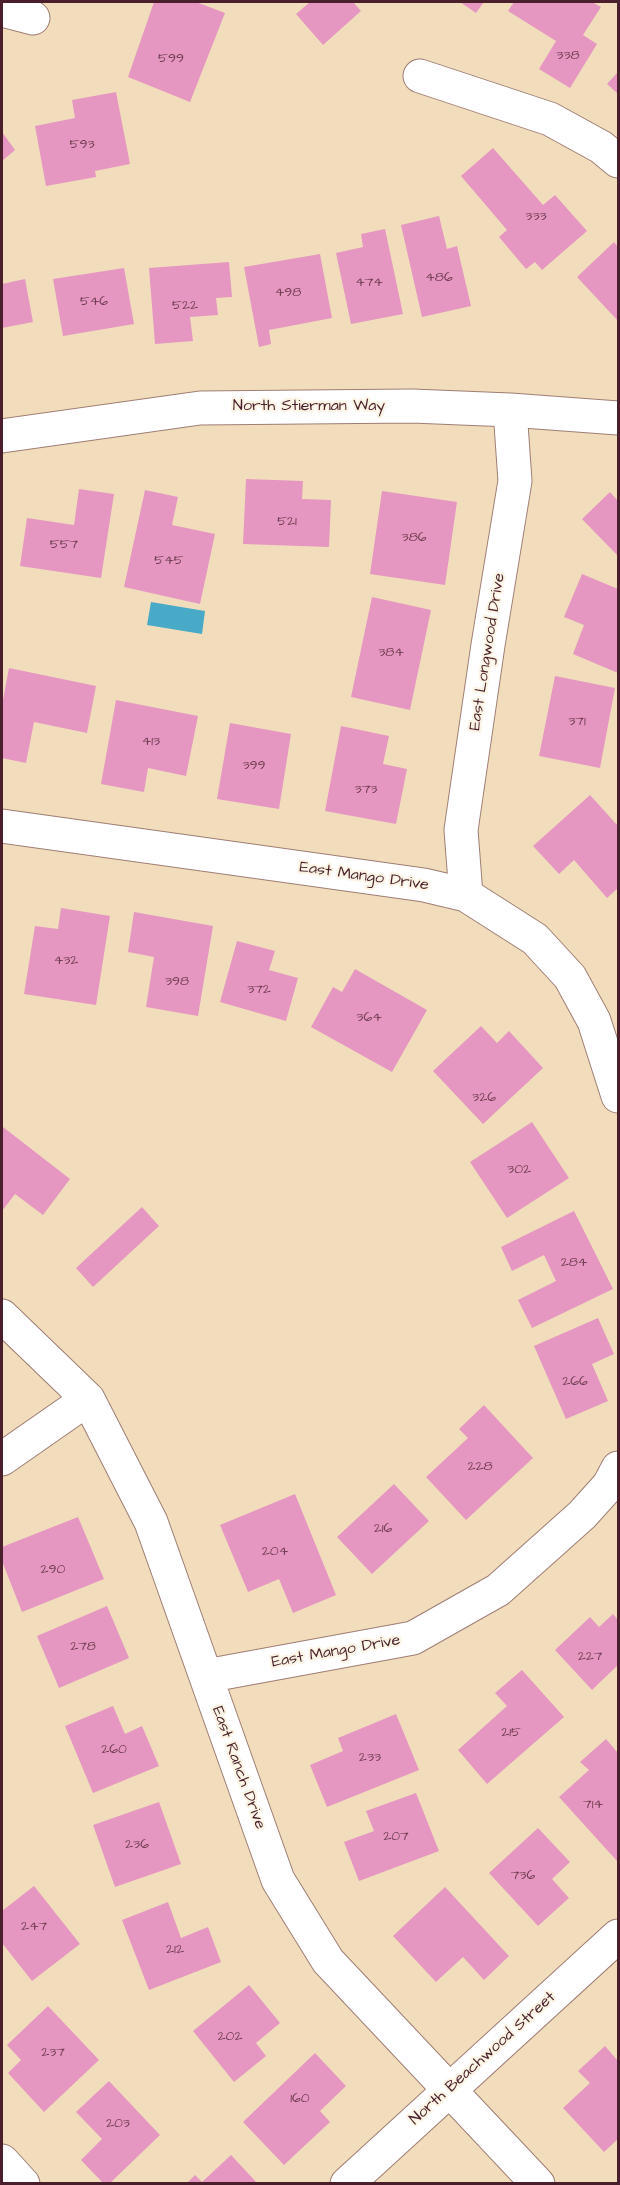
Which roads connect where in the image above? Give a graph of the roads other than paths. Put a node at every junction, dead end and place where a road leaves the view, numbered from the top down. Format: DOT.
graph roads {
  1 [pos="2,10"];
  2 [pos="33,18"];
  3 [pos="420,76"];
  4 [pos="618,161"];
  5 [pos="510,410"];
  6 [pos="618,418"];
  7 [pos="2,436"];
  8 [pos="2,826"];
  9 [pos="466,895"];
  10 [pos="618,1091"];
  11 [pos="2,1316"];
  12 [pos="88,1399"];
  13 [pos="2,1459"];
  14 [pos="615,1482"];
  15 [pos="206,1676"];
  16 [pos="618,1935"];
  17 [pos="450,2090"];
  18 [pos="2,2161"];
  19 [pos="23,2184"];
  20 [pos="347,2184"];
  21 [pos="538,2184"];
  1 -- 2 [label="street"];
  3 -- 4 [label="street"];
  5 -- 6 [label="street, North Stierman Way"];
  5 -- 7 [label="street, North Stierman Way"];
  5 -- 9 [label="street, East Longwood Drive"];
  8 -- 9 [label="street, East Mango Drive"];
  9 -- 10 [label="street, East Mango Drive"];
  11 -- 12 [label="street, East Ranch Drive"];
  12 -- 13 [label="street"];
  12 -- 15 [label="street, East Ranch Drive"];
  14 -- 15 [label="street, East Mango Drive"];
  15 -- 17 [label="street, East Ranch Drive"];
  16 -- 17 [label="street, North Beachwood Street"];
  17 -- 20 [label="street, North Beachwood Street"];
  17 -- 21 [label="street, East Ranch Drive"];
  18 -- 19 [label="street"];
}
